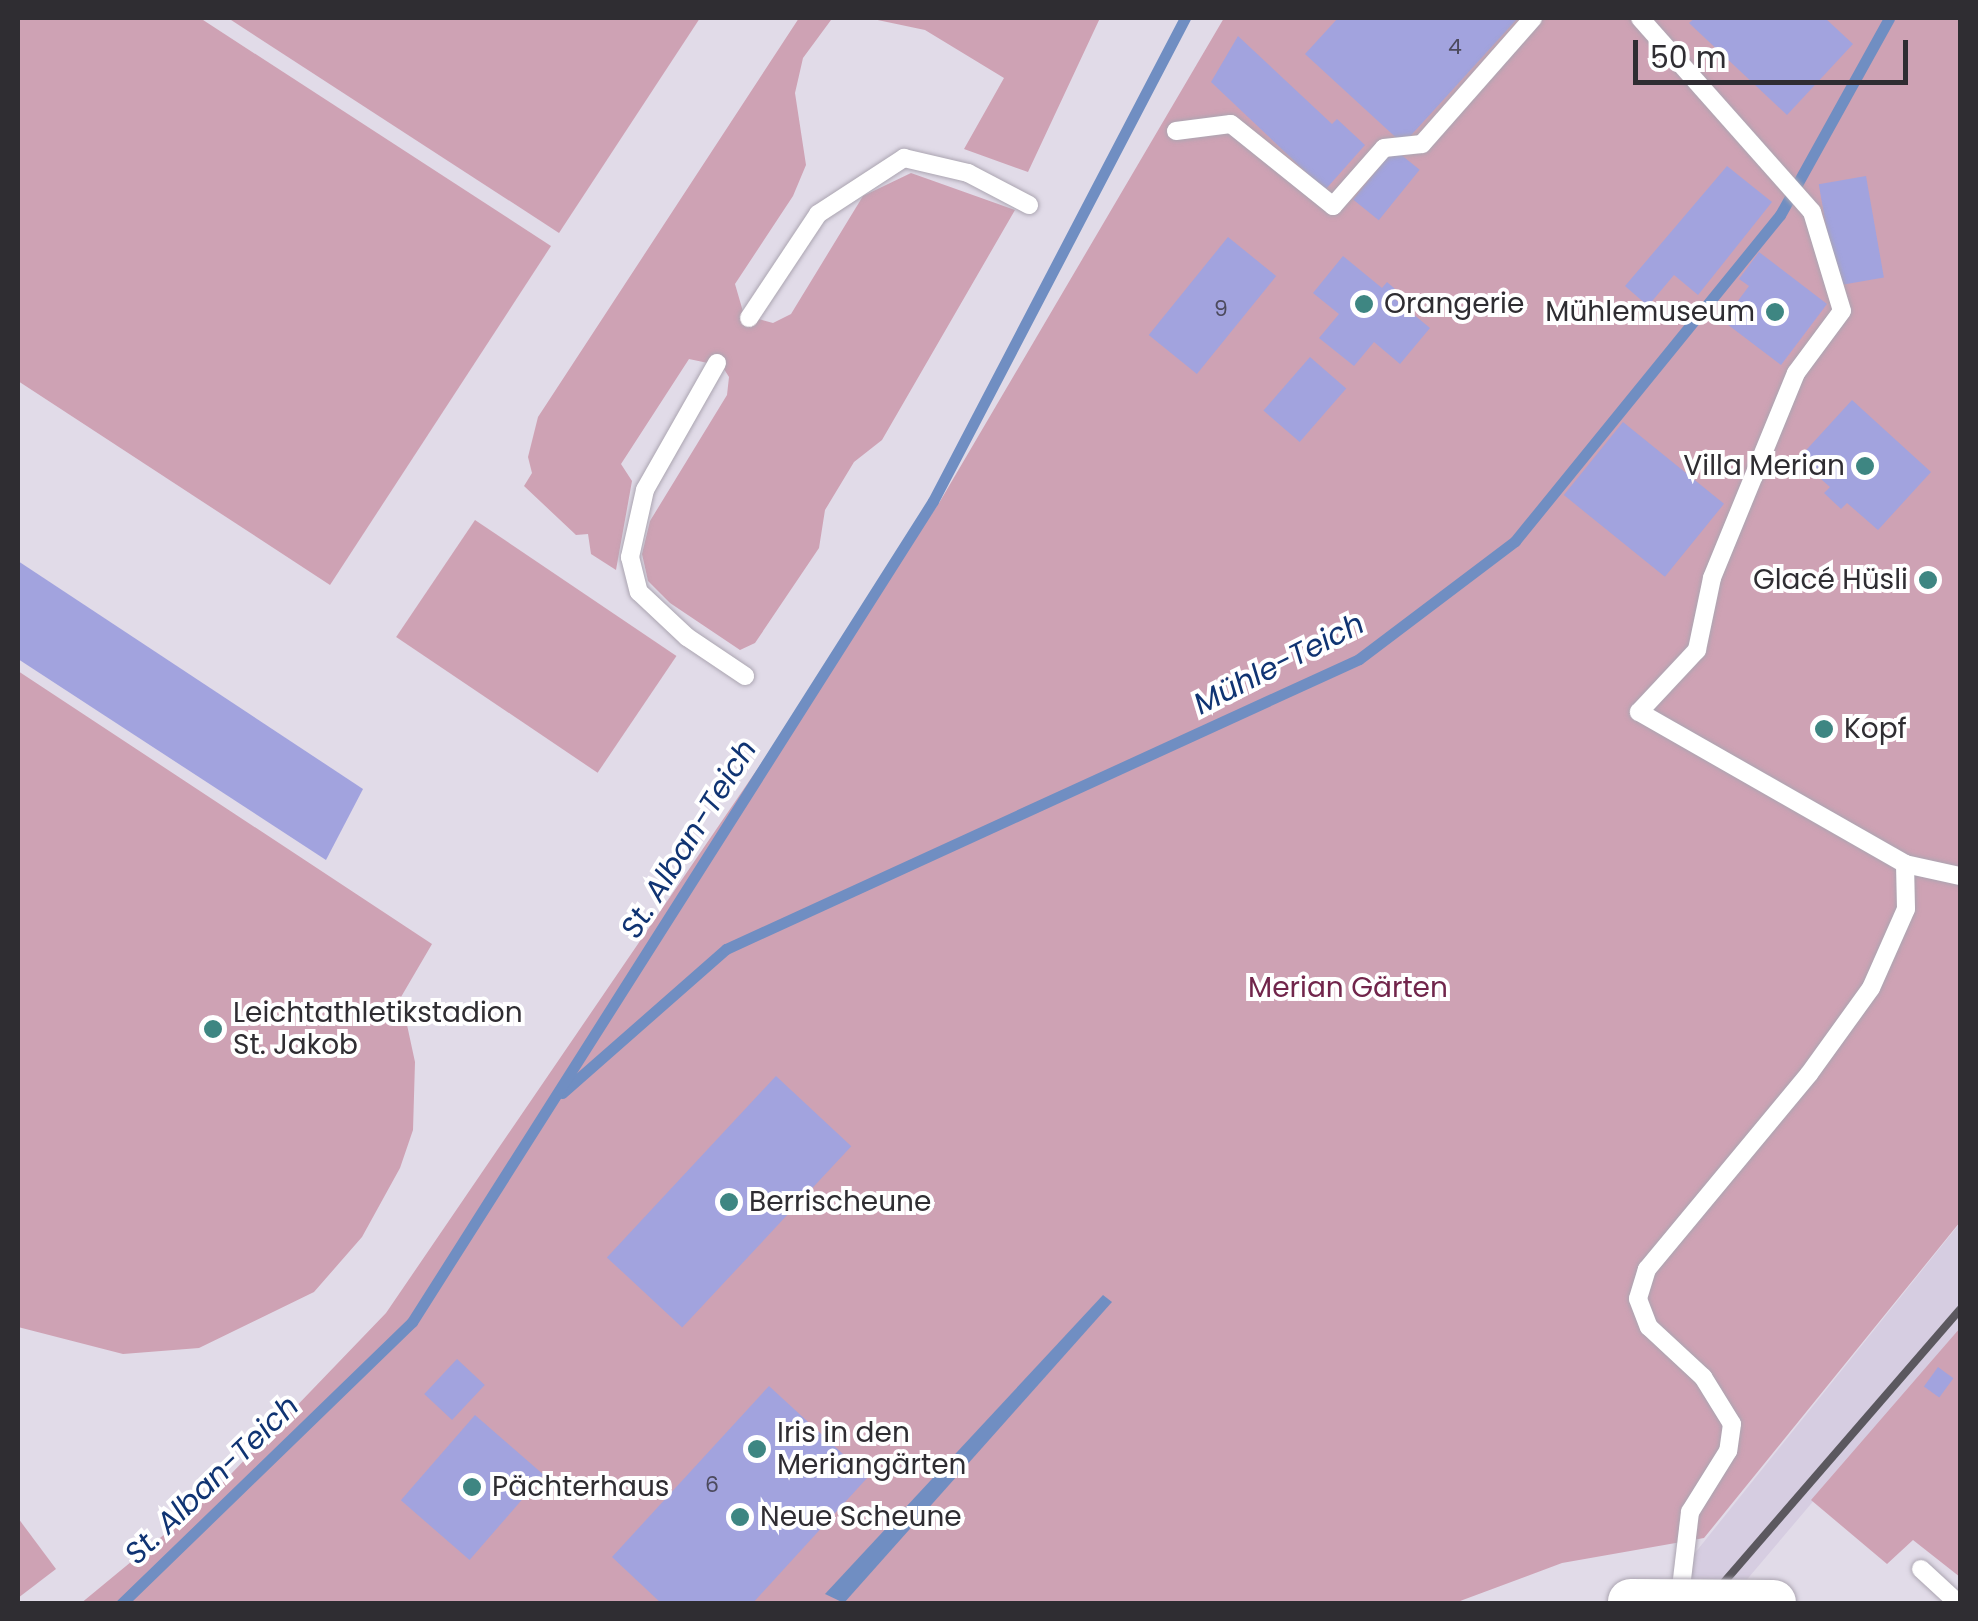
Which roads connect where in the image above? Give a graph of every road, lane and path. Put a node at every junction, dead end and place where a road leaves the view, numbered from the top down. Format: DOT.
graph roads {
  1 [pos="1533,18"];
  2 [pos="1640,18"];
  3 [pos="1176,132"];
  4 [pos="1029,206"];
  5 [pos="749,318"];
  6 [pos="717,363"];
  7 [pos="745,676"];
  8 [pos="1905,864"];
  9 [pos="1960,876"];
  10 [pos="1921,1569"];
  11 [pos="1680,1596"];
  12 [pos="1630,1601"];
  13 [pos="1959,1601"];
  14 [pos="1773,1602"];
  1 -- 3 [label="lane"];
  2 -- 8 [label="lane"];
  4 -- 5 [label="lane"];
  6 -- 7 [label="lane"];
  8 -- 9 [label="lane"];
  8 -- 11 [label="lane"];
  10 -- 13 [label="lane"];
  11 -- 12 [label="main road, bridge"];
  11 -- 14 [label="main road, bridge"];
}
